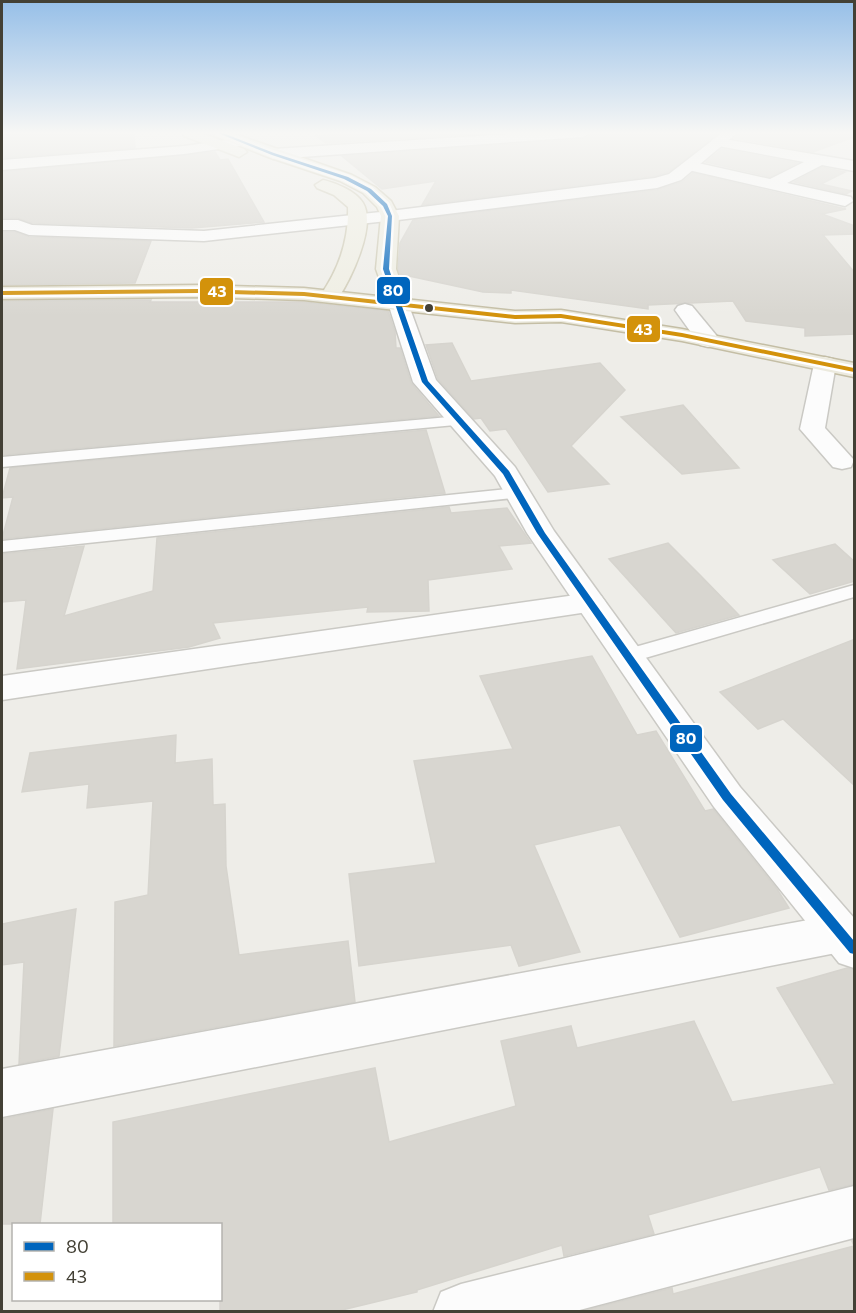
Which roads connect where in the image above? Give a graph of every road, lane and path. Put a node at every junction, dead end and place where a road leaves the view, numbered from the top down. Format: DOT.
graph roads {
  1 [pos="343,194"];
  2 [pos="374,194"];
  3 [pos="566,194"];
  4 [pos="816,194"];
  5 [pos="845,201"];
  6 [pos="390,216"];
  7 [pos="358,220"];
  8 [pos="2,225"];
  9 [pos="2,276"];
  10 [pos="336,289"];
  11 [pos="2,293"];
  12 [pos="395,294"];
  13 [pos="685,310"];
  14 [pos="708,340"];
  15 [pos="825,364"];
  16 [pos="855,370"];
  17 [pos="460,422"];
  18 [pos="842,461"];
  19 [pos="2,462"];
  20 [pos="517,493"];
  21 [pos="2,547"];
  22 [pos="855,591"];
  23 [pos="590,603"];
  24 [pos="628,656"];
  25 [pos="2,688"];
  26 [pos="848,941"];
  27 [pos="2,1094"];
  28 [pos="855,1212"];
  29 [pos="461,1311"];
  1 -- 7 [label="main road"];
  2 -- 6 [label="main road"];
  3 -- 6 [label="street"];
  4 -- 5 [label="street"];
  6 -- 7 [label="street"];
  6 -- 12 [label="main road"];
  7 -- 8 [label="street"];
  7 -- 10 [label="main road"];
  9 -- 10 [label="highway"];
  10 -- 11 [label="highway"];
  10 -- 12 [label="highway"];
  12 -- 14 [label="highway"];
  12 -- 17 [label="street"];
  13 -- 14 [label="street"];
  14 -- 15 [label="highway"];
  15 -- 16 [label="highway"];
  15 -- 18 [label="street"];
  17 -- 19 [label="lane"];
  17 -- 20 [label="street"];
  20 -- 21 [label="lane"];
  20 -- 23 [label="street"];
  22 -- 24 [label="lane"];
  23 -- 24 [label="street"];
  23 -- 25 [label="street"];
  24 -- 26 [label="street"];
  26 -- 27 [label="street"];
  28 -- 29 [label="street"];
}
